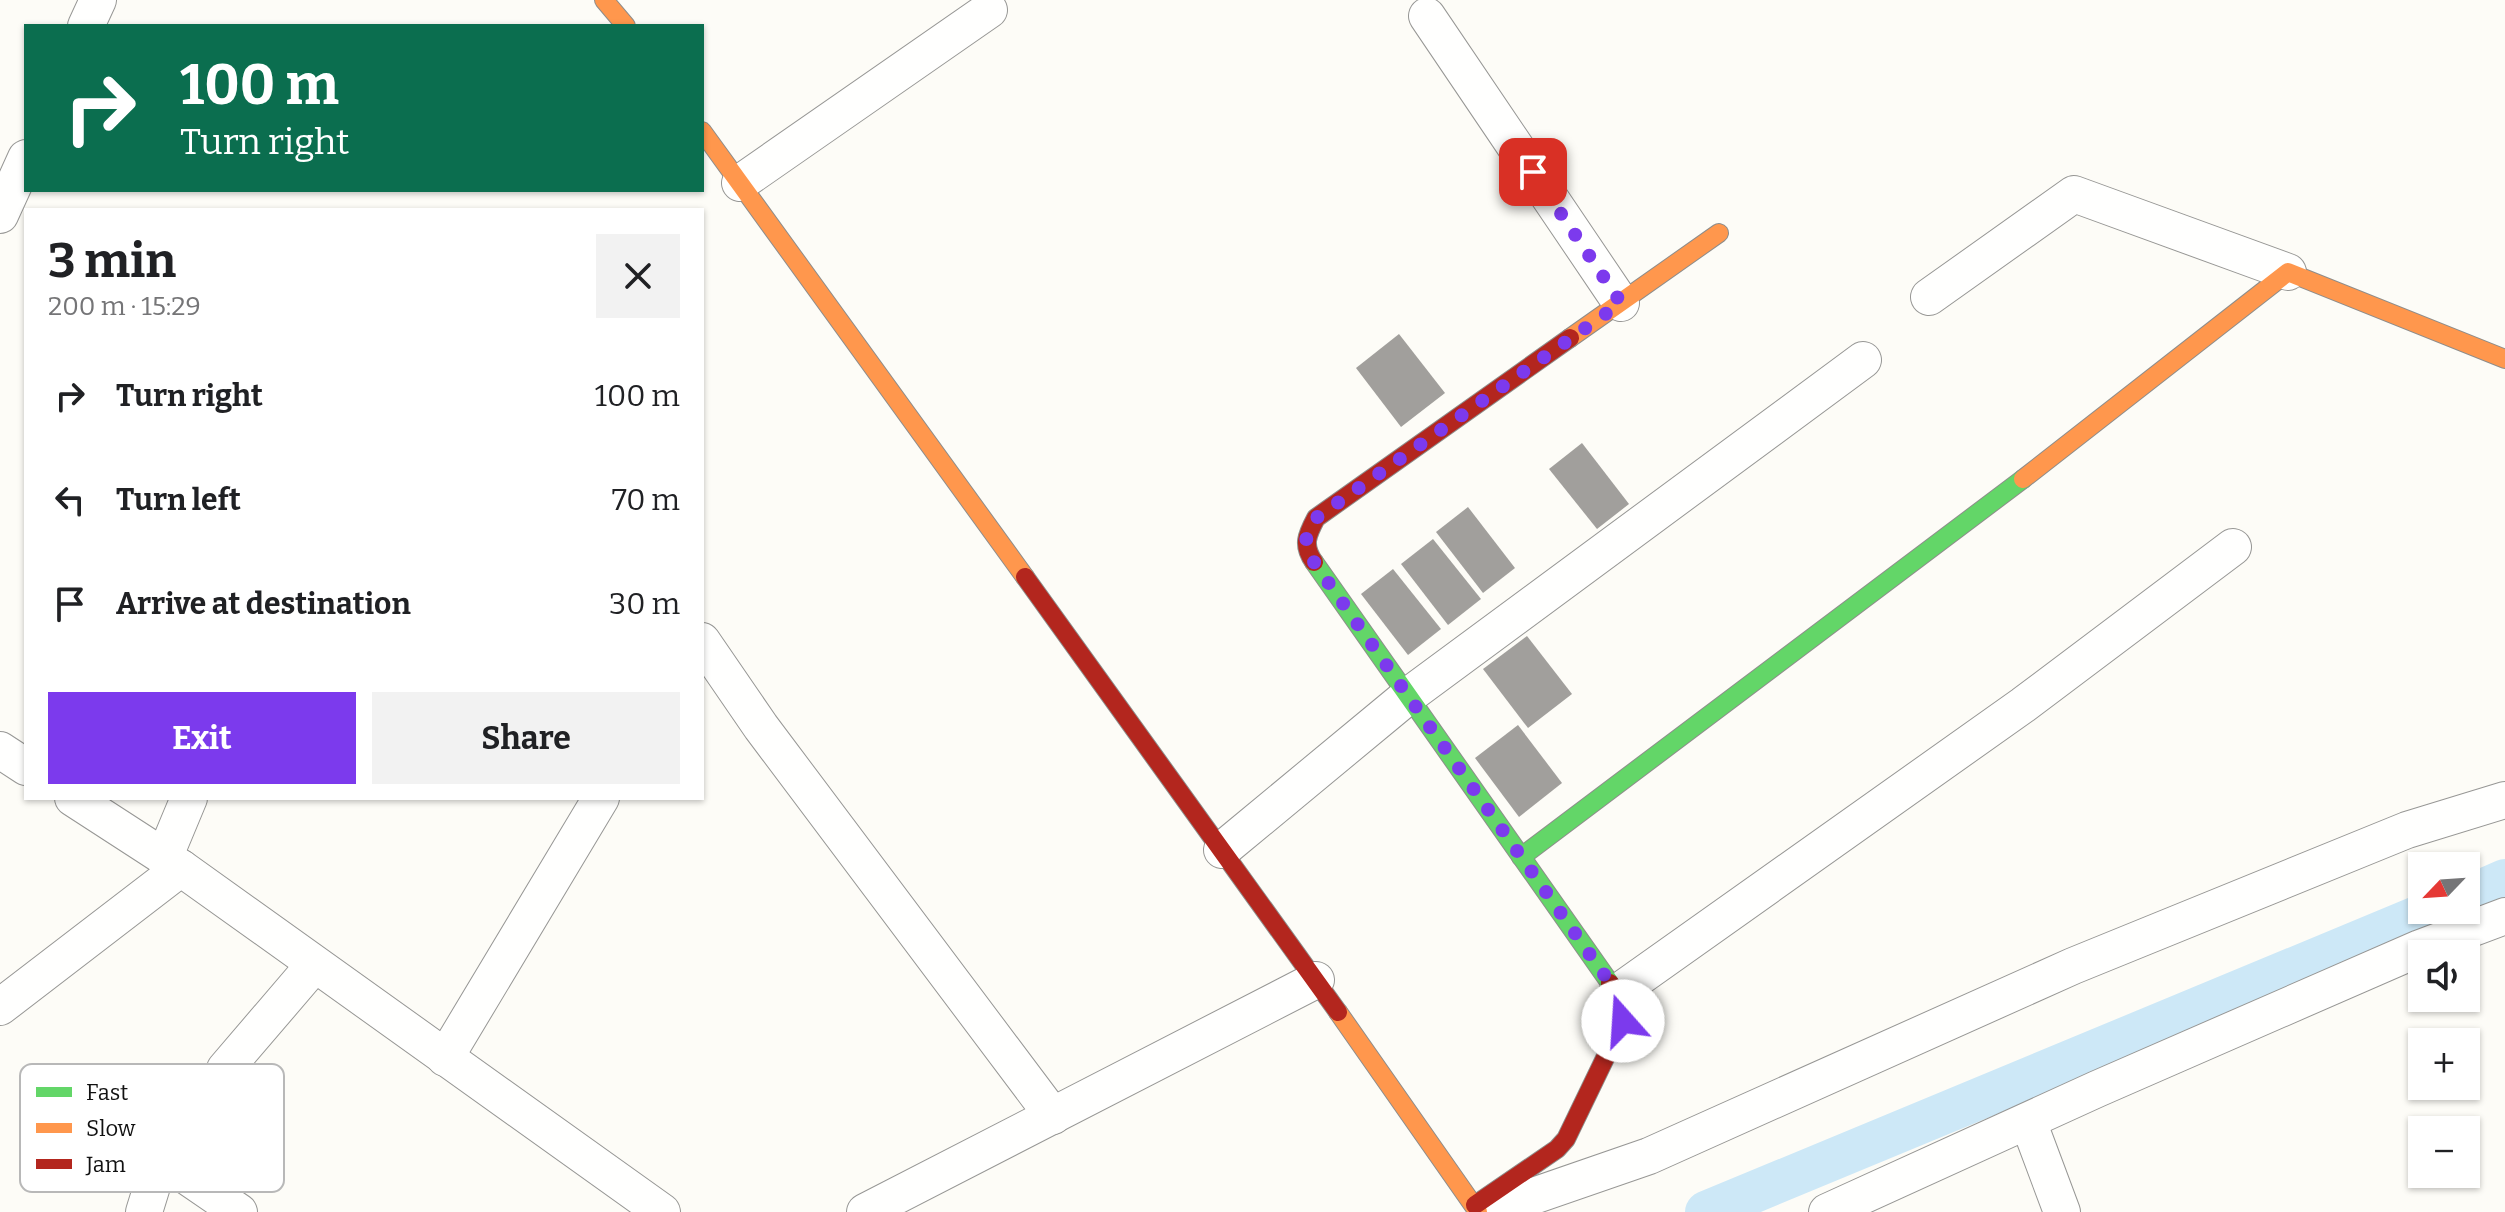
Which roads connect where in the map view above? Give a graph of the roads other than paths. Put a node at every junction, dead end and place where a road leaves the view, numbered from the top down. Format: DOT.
graph roads {
  1 [pos="98,0"];
  2 [pos="604,0"];
  3 [pos="989,10"];
  4 [pos="1427,16"];
  5 [pos="87,24"];
  6 [pos="624,24"];
  7 [pos="704,134"];
  8 [pos="24,162"];
  9 [pos="740,183"];
  10 [pos="0,215"];
  11 [pos="1719,233"];
  12 [pos="2288,272"];
  13 [pos="1929,297"];
  14 [pos="1621,303"];
  15 [pos="2505,359"];
  16 [pos="1863,360"];
  17 [pos="2233,547"];
  18 [pos="704,644"];
  19 [pos="1408,696"];
  20 [pos="0,750"];
  21 [pos="24,766"];
  22 [pos="76,800"];
  23 [pos="189,800"];
  24 [pos="600,800"];
  25 [pos="2505,800"];
  26 [pos="1222,850"];
  27 [pos="1521,857"];
  28 [pos="173,863"];
  29 [pos="2505,916"];
  30 [pos="314,965"];
  31 [pos="1316,980"];
  32 [pos="1617,993"];
  33 [pos="0,1007"];
  34 [pos="445,1058"];
  35 [pos="229,1064"];
  36 [pos="1053,1116"];
  37 [pos="2028,1121"];
  38 [pos="149,1192"];
  39 [pos="210,1192"];
  40 [pos="1480,1210"];
  41 [pos="144,1212"];
  42 [pos="239,1212"];
  43 [pos="662,1212"];
  44 [pos="865,1212"];
  45 [pos="1827,1212"];
  46 [pos="2062,1212"];
  1 -- 5 [label="street"];
  2 -- 6 [label="street"];
  3 -- 9 [label="street"];
  4 -- 14 [label="street"];
  7 -- 9 [label="street"];
  8 -- 10 [label="street"];
  9 -- 26 [label="street"];
  11 -- 14 [label="street"];
  12 -- 13 [label="street"];
  12 -- 15 [label="street"];
  12 -- 27 [label="street"];
  14 -- 19 [label="street"];
  16 -- 19 [label="street"];
  17 -- 32 [label="street"];
  18 -- 36 [label="street"];
  19 -- 26 [label="street"];
  19 -- 27 [label="street"];
  20 -- 21 [label="street"];
  22 -- 28 [label="street"];
  23 -- 28 [label="street"];
  24 -- 34 [label="street"];
  25 -- 40 [label="street"];
  26 -- 31 [label="street"];
  27 -- 32 [label="street"];
  28 -- 30 [label="street"];
  28 -- 33 [label="street"];
  29 -- 37 [label="street"];
  30 -- 34 [label="street"];
  30 -- 35 [label="street"];
  31 -- 36 [label="street"];
  31 -- 40 [label="street"];
  32 -- 40 [label="street"];
  34 -- 43 [label="street"];
  36 -- 44 [label="street"];
  37 -- 45 [label="street"];
  37 -- 46 [label="street"];
  38 -- 41 [label="street"];
  39 -- 42 [label="street"];
}
